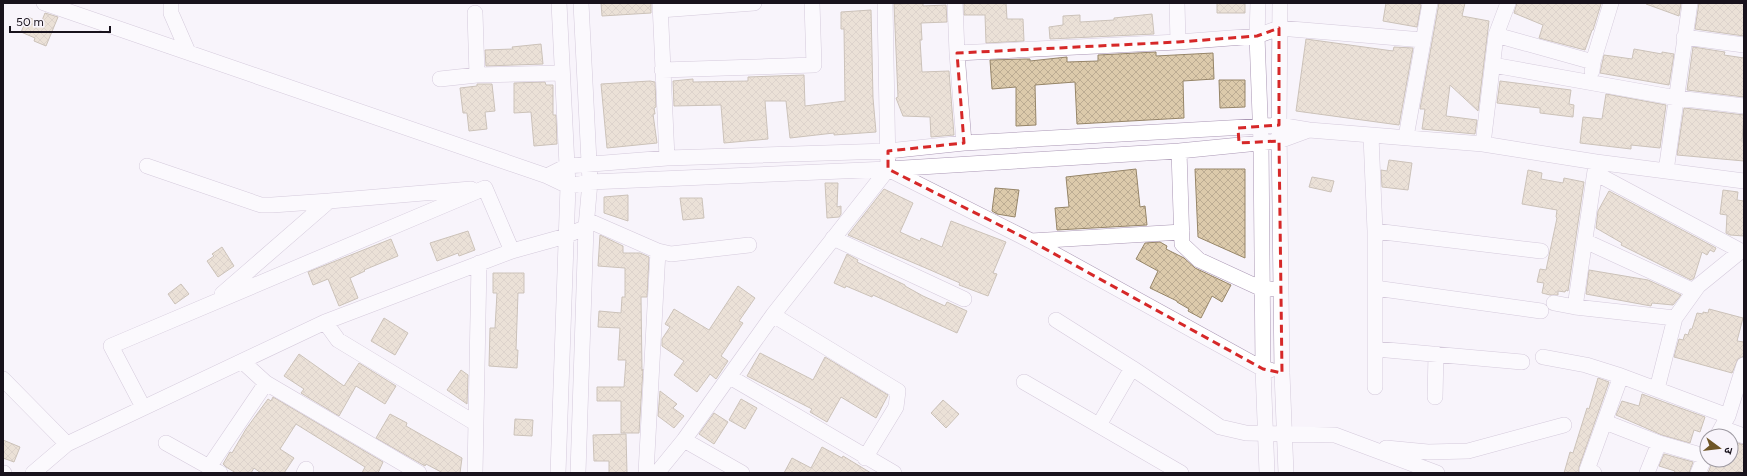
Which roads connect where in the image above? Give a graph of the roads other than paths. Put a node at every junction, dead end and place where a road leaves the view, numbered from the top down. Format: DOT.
graph roads {
  1 [pos="44,3"];
  2 [pos="171,3"];
  3 [pos="559,3"];
  4 [pos="581,3"];
  5 [pos="754,3"];
  6 [pos="812,3"];
  7 [pos="885,3"];
  8 [pos="955,3"];
  9 [pos="1177,3"];
  10 [pos="1258,3"];
  11 [pos="1280,3"];
  12 [pos="1430,3"];
  13 [pos="1508,3"];
  14 [pos="1611,3"];
  15 [pos="1690,3"];
  16 [pos="725,4"];
  17 [pos="660,7"];
  18 [pos="475,13"];
  19 [pos="1279,28"];
  20 [pos="1496,35"];
  21 [pos="1257,36"];
  22 [pos="1684,37"];
  23 [pos="1423,40"];
  24 [pos="1178,42"];
  25 [pos="1744,45"];
  26 [pos="188,52"];
  27 [pos="957,53"];
  28 [pos="1593,62"];
  29 [pos="1493,65"];
  30 [pos="662,70"];
  31 [pos="562,73"];
  32 [pos="477,75"];
  33 [pos="440,78"];
  34 [pos="1591,81"];
  35 [pos="1677,98"];
  36 [pos="1744,106"];
  37 [pos="1279,125"];
  38 [pos="1260,127"];
  39 [pos="1309,130"];
  40 [pos="1371,136"];
  41 [pos="1406,137"];
  42 [pos="1279,141"];
  43 [pos="1261,142"];
  44 [pos="964,143"];
  45 [pos="1483,144"];
  46 [pos="888,151"];
  47 [pos="1179,151"];
  48 [pos="667,158"];
  49 [pos="589,163"];
  50 [pos="147,166"];
  51 [pos="567,166"];
  52 [pos="1596,167"];
  53 [pos="888,169"];
  54 [pos="1666,172"];
  55 [pos="547,176"];
  56 [pos="1744,181"];
  57 [pos="590,182"];
  58 [pos="568,186"];
  59 [pos="485,188"];
  60 [pos="329,202"];
  61 [pos="587,223"];
  62 [pos="1375,231"];
  63 [pos="1182,232"];
  64 [pos="566,236"];
  65 [pos="833,238"];
  66 [pos="1031,241"];
  67 [pos="1585,241"];
  68 [pos="749,246"];
  69 [pos="512,251"];
  70 [pos="658,251"];
  71 [pos="1541,251"];
  72 [pos="1742,251"];
  73 [pos="479,263"];
  74 [pos="1375,288"];
  75 [pos="1262,289"];
  76 [pos="1281,290"];
  77 [pos="1694,290"];
  78 [pos="964,299"];
  79 [pos="1554,302"];
  80 [pos="210,304"];
  81 [pos="1575,307"];
  82 [pos="1541,311"];
  83 [pos="773,315"];
  84 [pos="1675,318"];
  85 [pos="1056,320"];
  86 [pos="325,322"];
  87 [pos="1376,349"];
  88 [pos="1436,354"];
  89 [pos="1543,357"];
  90 [pos="243,362"];
  91 [pos="1522,362"];
  92 [pos="1744,365"];
  93 [pos="1132,368"];
  94 [pos="1263,369"];
  95 [pos="1282,373"];
  96 [pos="1621,376"];
  97 [pos="730,377"];
  98 [pos="3,379"];
  99 [pos="1024,382"];
  100 [pos="266,383"];
  101 [pos="1376,387"];
  102 [pos="1656,389"];
  103 [pos="1435,397"];
  104 [pos="143,407"];
  105 [pos="1605,422"];
  106 [pos="475,423"];
  107 [pos="1099,425"];
  108 [pos="1564,425"];
  109 [pos="1722,427"];
  110 [pos="1266,434"];
  111 [pos="1285,435"];
  112 [pos="1744,436"];
  113 [pos="684,440"];
  114 [pos="166,443"];
  115 [pos="1659,443"];
  116 [pos="67,444"];
  117 [pos="1369,447"];
  118 [pos="1699,452"];
  119 [pos="865,458"];
  120 [pos="398,468"];
  121 [pos="214,470"];
  122 [pos="33,473"];
  123 [pos="419,473"];
  124 [pos="475,473"];
  125 [pos="558,473"];
  126 [pos="578,473"];
  127 [pos="646,473"];
  128 [pos="657,473"];
  129 [pos="742,473"];
  130 [pos="894,473"];
  131 [pos="1181,473"];
  132 [pos="1267,473"];
  133 [pos="1286,473"];
  134 [pos="1436,473"];
  135 [pos="1594,473"];
  136 [pos="1647,473"];
  1 -- 26 [label="street"];
  2 -- 26 [label="street"];
  3 -- 31 [label="street"];
  4 -- 49 [label="street"];
  5 -- 16 [label="street"];
  6 -- 30 [label="street"];
  7 -- 46 [label="street"];
  8 -- 27 [label="street"];
  9 -- 24 [label="street"];
  10 -- 21 [label="street"];
  11 -- 19 [label="street"];
  12 -- 23 [label="street"];
  13 -- 20 [label="street"];
  14 -- 28 [label="street"];
  15 -- 22 [label="street"];
  16 -- 17 [label="street"];
  17 -- 30 [label="street"];
  18 -- 32 [label="street"];
  19 -- 21 [label="street"];
  19 -- 23 [label="street"];
  19 -- 37 [label="street"];
  20 -- 28 [label="street"];
  20 -- 29 [label="street"];
  21 -- 24 [label="street"];
  21 -- 38 [label="street"];
  22 -- 25 [label="street"];
  22 -- 35 [label="street"];
  23 -- 41 [label="street"];
  24 -- 27 [label="street"];
  26 -- 55 [label="street"];
  27 -- 44 [label="street"];
  28 -- 34 [label="street"];
  29 -- 34 [label="street"];
  29 -- 45 [label="street"];
  30 -- 48 [label="street"];
  31 -- 32 [label="street"];
  31 -- 51 [label="street"];
  32 -- 33 [label="street"];
  34 -- 35 [label="street"];
  35 -- 36 [label="street"];
  35 -- 54 [label="street"];
  37 -- 38 [label="street"];
  37 -- 39 [label="street"];
  37 -- 42 [label="street"];
  38 -- 43 [label="street"];
  38 -- 44 [label="street"];
  39 -- 40 [label="street"];
  39 -- 42 [label="street"];
  40 -- 41 [label="street"];
  40 -- 62 [label="street"];
  41 -- 45 [label="street"];
  42 -- 43 [label="street"];
  42 -- 76 [label="street"];
  43 -- 47 [label="street"];
  43 -- 75 [label="street"];
  44 -- 46 [label="street"];
  45 -- 52 [label="street"];
  46 -- 48 [label="street"];
  46 -- 53 [label="street"];
  47 -- 53 [label="street"];
  47 -- 63 [label="street"];
  48 -- 49 [label="street"];
  49 -- 51 [label="street"];
  49 -- 57 [label="street"];
  50 -- 60 [label="street"];
  51 -- 55 [label="street"];
  51 -- 58 [label="street"];
  52 -- 54 [label="street"];
  52 -- 67 [label="street"];
  52 -- 72 [label="street"];
  53 -- 57 [label="street"];
  53 -- 65 [label="street"];
  53 -- 66 [label="street"];
  54 -- 56 [label="street"];
  55 -- 58 [label="street"];
  57 -- 58 [label="street"];
  57 -- 61 [label="street"];
  58 -- 64 [label="street"];
  59 -- 60 [label="street"];
  59 -- 69 [label="street"];
  59 -- 80 [label="street"];
  60 -- 80 [label="street"];
  61 -- 64 [label="street"];
  61 -- 70 [label="street"];
  61 -- 126 [label="street"];
  62 -- 71 [label="street"];
  62 -- 74 [label="street"];
  63 -- 66 [label="street"];
  63 -- 75 [label="street"];
  64 -- 69 [label="street"];
  64 -- 125 [label="street"];
  65 -- 78 [label="street"];
  65 -- 83 [label="street"];
  66 -- 94 [label="street"];
  67 -- 77 [label="street"];
  67 -- 81 [label="street"];
  68 -- 70 [label="street"];
  69 -- 73 [label="street"];
  70 -- 127 [label="street"];
  72 -- 77 [label="street"];
  73 -- 86 [label="street"];
  73 -- 106 [label="street"];
  74 -- 82 [label="street"];
  74 -- 87 [label="street"];
  75 -- 76 [label="street"];
  75 -- 94 [label="street"];
  76 -- 95 [label="street"];
  77 -- 84 [label="street"];
  79 -- 81 [label="street"];
  80 -- 104 [label="street"];
  81 -- 84 [label="street"];
  83 -- 97 [label="street"];
  83 -- 119 [label="street"];
  84 -- 102 [label="street"];
  85 -- 93 [label="street"];
  86 -- 90 [label="street"];
  86 -- 106 [label="street"];
  87 -- 88 [label="street"];
  87 -- 101 [label="street"];
  88 -- 91 [label="street"];
  88 -- 103 [label="street"];
  89 -- 96 [label="street"];
  90 -- 100 [label="street"];
  90 -- 104 [label="street"];
  92 -- 109 [label="street"];
  93 -- 107 [label="street"];
  93 -- 110 [label="street"];
  94 -- 95 [label="street"];
  94 -- 110 [label="street"];
  95 -- 111 [label="street"];
  96 -- 102 [label="street"];
  96 -- 105 [label="street"];
  97 -- 113 [label="street"];
  97 -- 119 [label="street"];
  98 -- 116 [label="street"];
  99 -- 107 [label="street"];
  100 -- 120 [label="street"];
  100 -- 121 [label="street"];
  102 -- 109 [label="street"];
  104 -- 116 [label="street"];
  105 -- 115 [label="street"];
  105 -- 135 [label="street"];
  106 -- 124 [label="street"];
  107 -- 131 [label="street"];
  108 -- 117 [label="street"];
  109 -- 112 [label="street"];
  110 -- 111 [label="street"];
  110 -- 132 [label="street"];
  111 -- 117 [label="street"];
  111 -- 133 [label="street"];
  113 -- 128 [label="street"];
  113 -- 129 [label="street"];
  114 -- 121 [label="street"];
  115 -- 118 [label="street"];
  115 -- 136 [label="street"];
  116 -- 122 [label="street"];
  117 -- 134 [label="street"];
  119 -- 130 [label="street"];
  120 -- 123 [label="street"];
}
